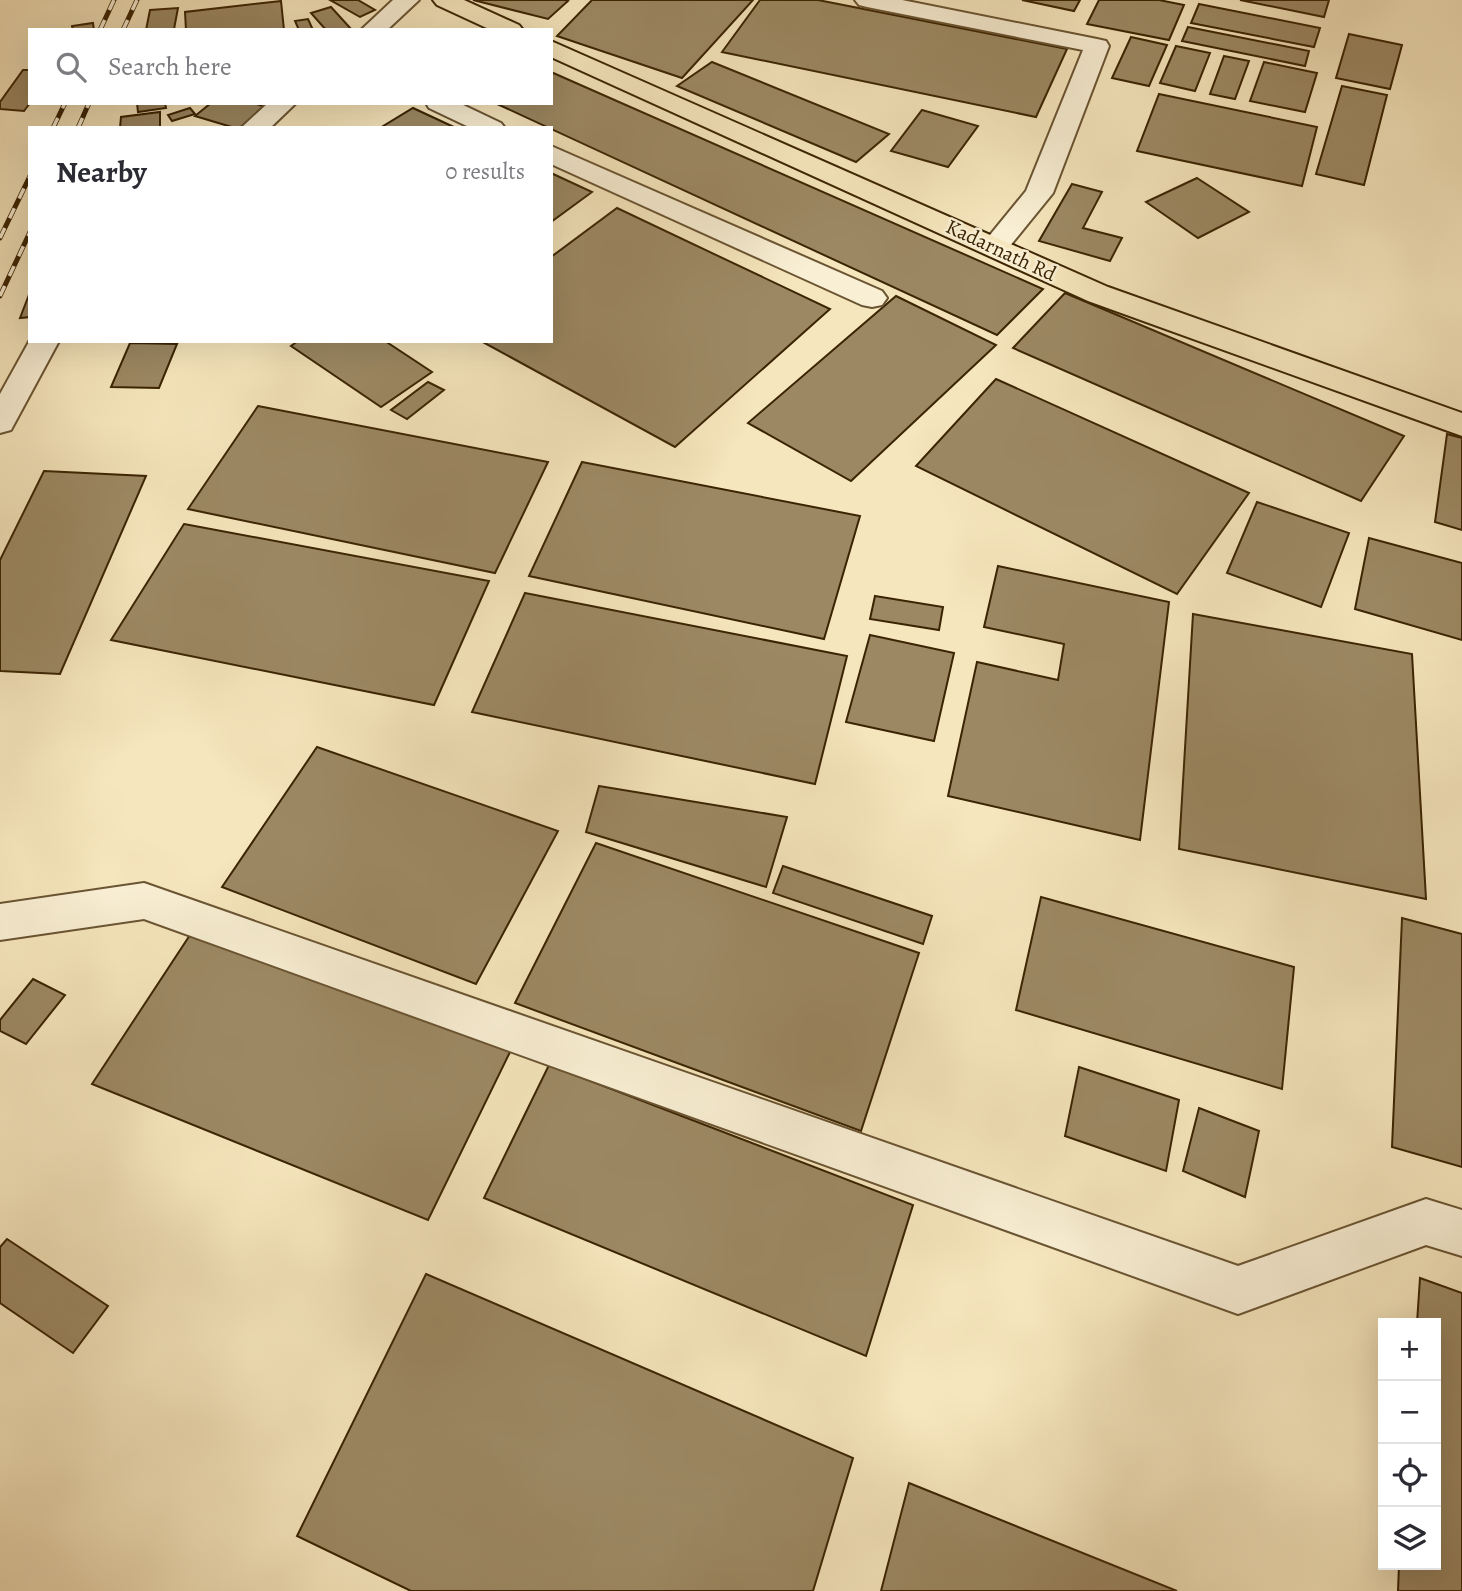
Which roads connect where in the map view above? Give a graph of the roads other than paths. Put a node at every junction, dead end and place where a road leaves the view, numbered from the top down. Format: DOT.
graph roads {
  1 [pos="407,0"];
  2 [pos="445,0"];
  3 [pos="867,0"];
  4 [pos="375,28"];
  5 [pos="507,28"];
  6 [pos="553,49"];
  7 [pos="282,105"];
  8 [pos="442,105"];
  9 [pos="256,126"];
  10 [pos="488,126"];
  11 [pos="553,155"];
  12 [pos="995,246"];
  13 [pos="872,298"];
  14 [pos="43,343"];
  15 [pos="0,422"];
  16 [pos="1462,425"];
  17 [pos="0,922"];
  18 [pos="1462,1233"];
  1 -- 4 [label="street"];
  2 -- 5 [label="main road"];
  3 -- 12 [label="street"];
  6 -- 12 [label="main road, Kadarnath Rd"];
  7 -- 9 [label="street"];
  8 -- 10 [label="street"];
  11 -- 13 [label="street"];
  12 -- 16 [label="main road, Kadarnath Rd"];
  14 -- 15 [label="street"];
  17 -- 18 [label="street"];
}
